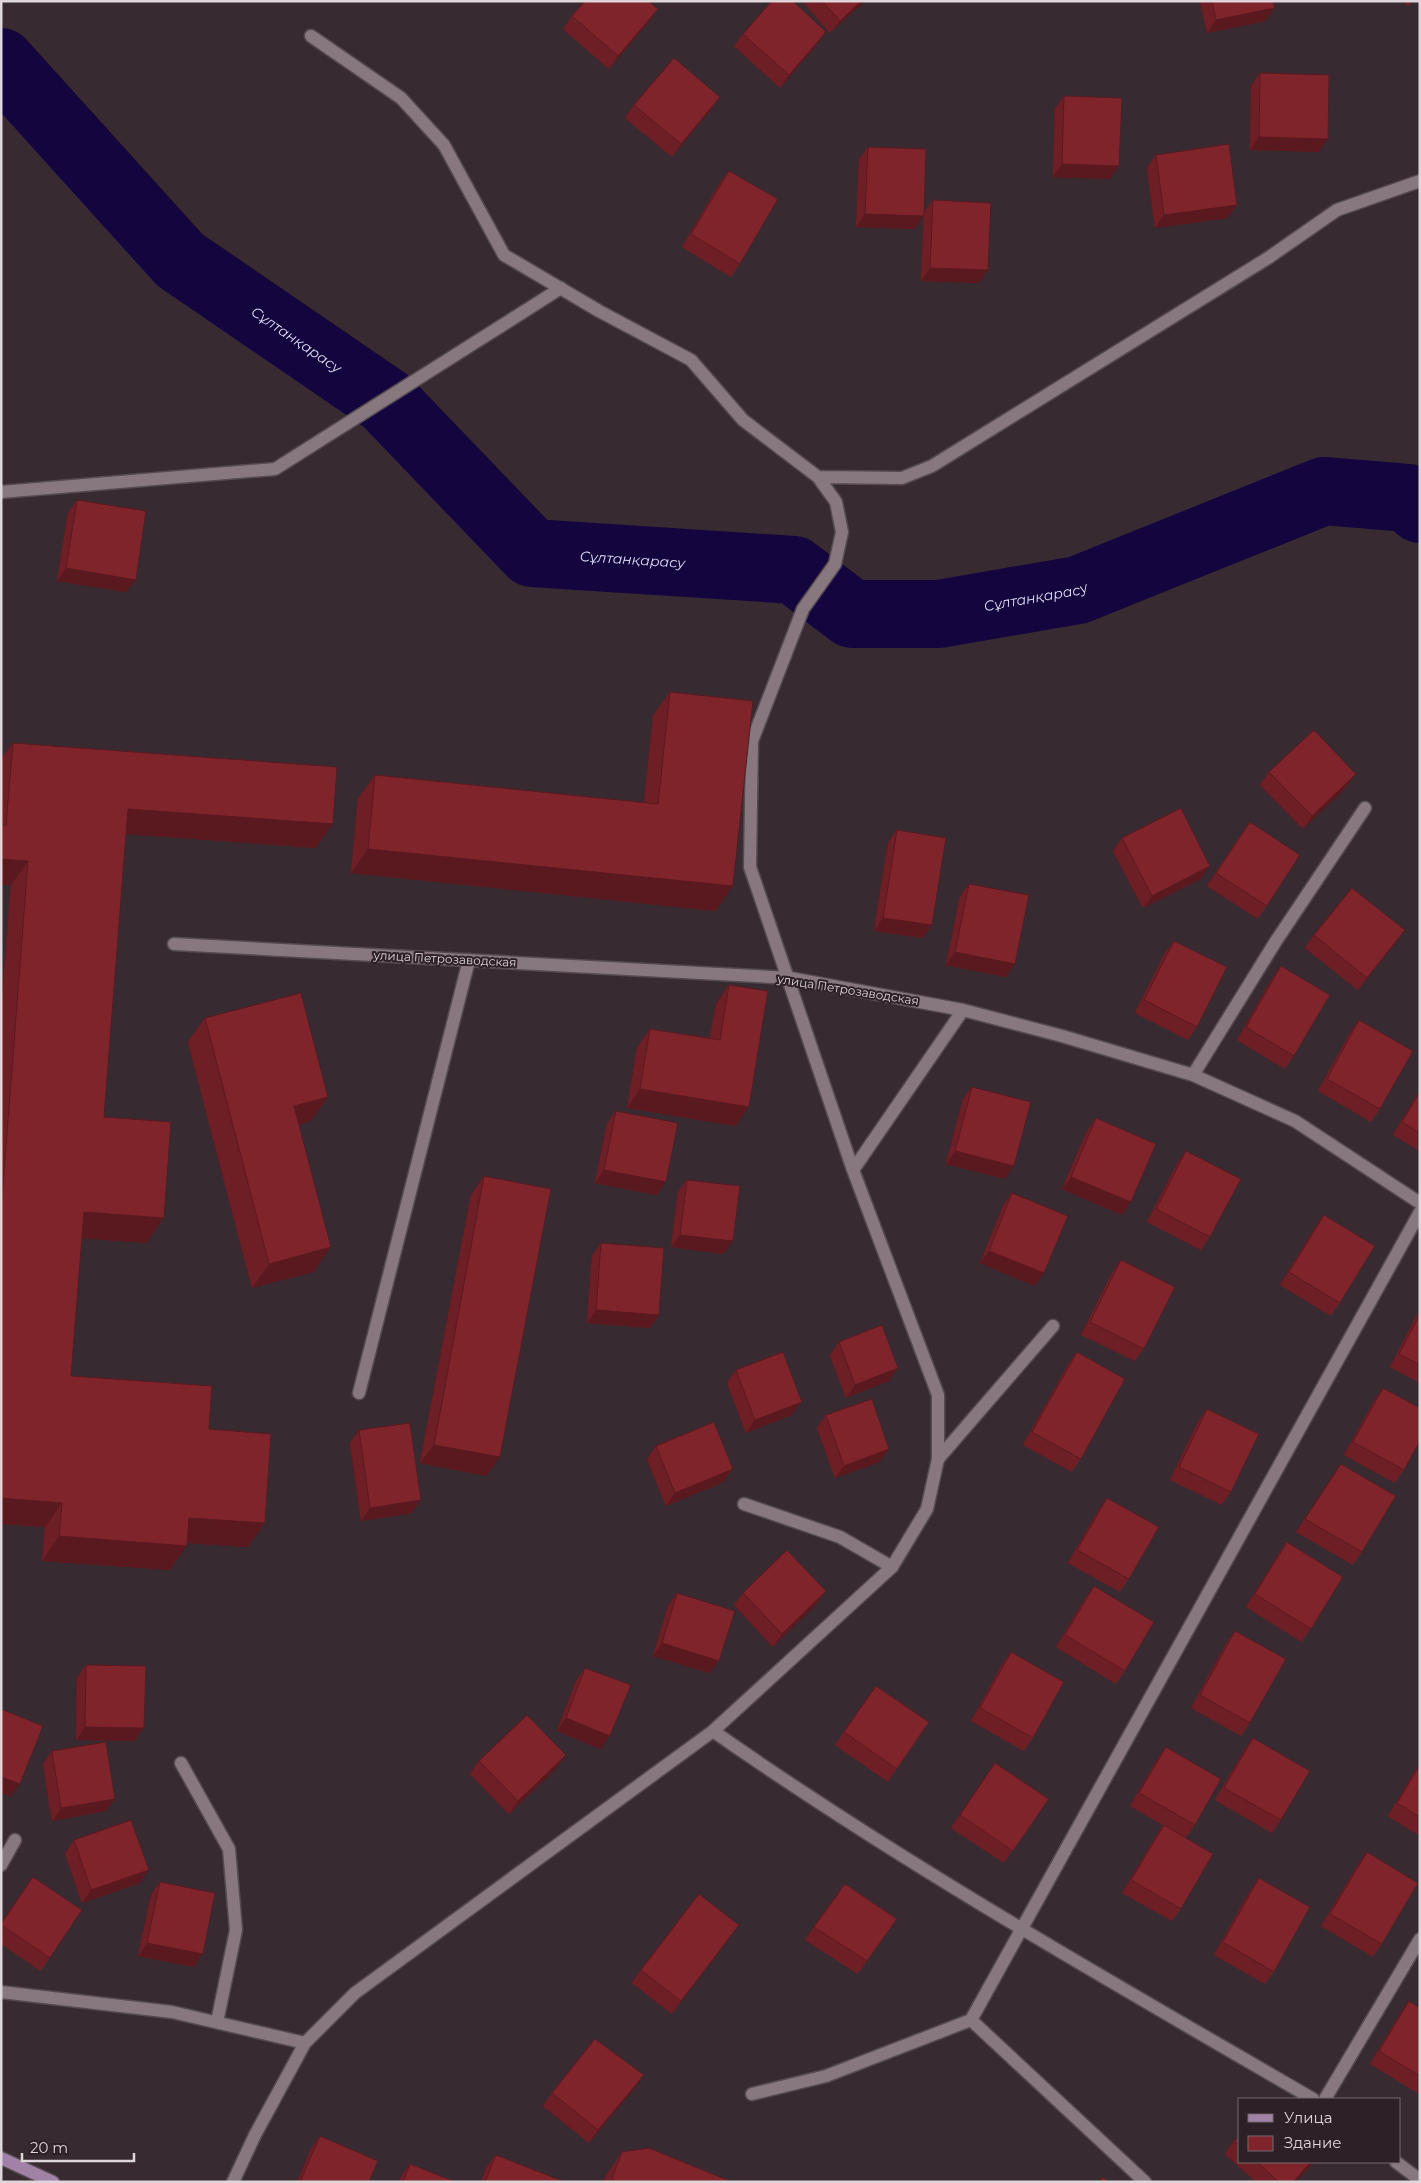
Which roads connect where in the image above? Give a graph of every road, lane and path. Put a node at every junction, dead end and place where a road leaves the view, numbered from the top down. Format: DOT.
graph roads {
  1 [pos="311,36"];
  2 [pos="1420,181"];
  3 [pos="561,288"];
  4 [pos="818,477"];
  5 [pos="1,492"];
  6 [pos="1365,808"];
  7 [pos="174,944"];
  8 [pos="469,960"];
  9 [pos="790,978"];
  10 [pos="963,1010"];
  11 [pos="1193,1075"];
  12 [pos="853,1170"];
  13 [pos="1420,1203"];
  14 [pos="1420,1212"];
  15 [pos="1053,1326"];
  16 [pos="359,1393"];
  17 [pos="938,1459"];
  18 [pos="744,1504"];
  19 [pos="892,1567"];
  20 [pos="713,1731"];
  21 [pos="181,1763"];
  22 [pos="15,1840"];
  23 [pos="1,1865"];
  24 [pos="1021,1930"];
  25 [pos="1420,1939"];
  26 [pos="1,1992"];
  27 [pos="971,2020"];
  28 [pos="217,2022"];
  29 [pos="305,2043"];
  30 [pos="752,2094"];
  31 [pos="1311,2098"];
  32 [pos="1326,2098"];
  33 [pos="1,2158"];
  34 [pos="1397,2163"];
  35 [pos="1420,2180"];
  36 [pos="53,2182"];
  37 [pos="233,2182"];
  38 [pos="1145,2182"];
  1 -- 3 [label="street"];
  2 -- 4 [label="street"];
  3 -- 4 [label="street"];
  3 -- 5 [label="street"];
  4 -- 9 [label="street"];
  6 -- 11 [label="street"];
  7 -- 8 [label="street, улица Петрозаводская"];
  8 -- 9 [label="street, улица Петрозаводская"];
  8 -- 16 [label="street"];
  9 -- 10 [label="street, улица Петрозаводская"];
  9 -- 12 [label="street"];
  10 -- 11 [label="street, улица Петрозаводская"];
  10 -- 12 [label="street"];
  11 -- 13 [label="street, улица Петрозаводская"];
  12 -- 17 [label="street"];
  14 -- 24 [label="street"];
  15 -- 17 [label="street"];
  17 -- 19 [label="street"];
  18 -- 19 [label="street"];
  19 -- 20 [label="street"];
  20 -- 24 [label="street"];
  20 -- 29 [label="street"];
  21 -- 28 [label="street"];
  22 -- 23 [label="street"];
  24 -- 27 [label="street"];
  24 -- 31 [label="street"];
  25 -- 32 [label="street"];
  26 -- 28 [label="street"];
  27 -- 30 [label="street"];
  27 -- 38 [label="street"];
  28 -- 29 [label="street"];
  29 -- 37 [label="street"];
  33 -- 36 [label="main road"];
  34 -- 35 [label="street"];
}
